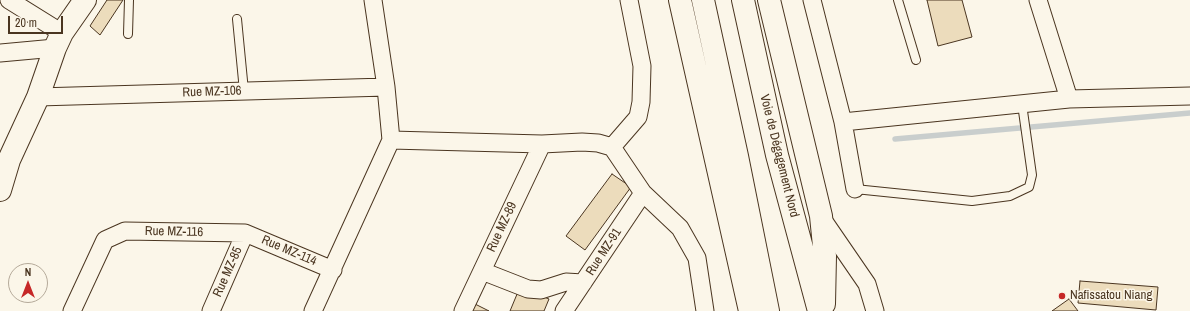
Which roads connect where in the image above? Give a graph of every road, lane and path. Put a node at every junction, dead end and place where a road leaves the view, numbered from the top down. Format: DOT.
graph roads {
  1 [pos="9,0"];
  2 [pos="84,0"];
  3 [pos="128,0"];
  4 [pos="373,0"];
  5 [pos="629,0"];
  6 [pos="680,0"];
  7 [pos="703,0"];
  8 [pos="743,0"];
  9 [pos="769,0"];
  10 [pos="812,0"];
  11 [pos="898,0"];
  12 [pos="1038,0"];
  13 [pos="237,19"];
  14 [pos="128,34"];
  15 [pos="58,40"];
  16 [pos="0,53"];
  17 [pos="916,60"];
  18 [pos="386,87"];
  19 [pos="244,91"];
  20 [pos="1190,96"];
  21 [pos="38,97"];
  22 [pos="1069,99"];
  23 [pos="1023,110"];
  24 [pos="843,122"];
  25 [pos="391,140"];
  26 [pos="542,144"];
  27 [pos="612,147"];
  28 [pos="5,160"];
  29 [pos="855,189"];
  30 [pos="0,190"];
  31 [pos="643,193"];
  32 [pos="821,216"];
  33 [pos="245,233"];
  34 [pos="333,270"];
  35 [pos="482,271"];
  36 [pos="583,283"];
  37 [pos="72,311"];
  38 [pos="211,311"];
  39 [pos="313,311"];
  40 [pos="463,311"];
  41 [pos="564,311"];
  42 [pos="705,311"];
  43 [pos="750,311"];
  44 [pos="768,311"];
  45 [pos="819,311"];
  46 [pos="824,311"];
  47 [pos="875,311"];
  1 -- 15 [label="street"];
  2 -- 15 [label="main road"];
  3 -- 14 [label="lane"];
  4 -- 18 [label="street"];
  5 -- 27 [label="street"];
  6 -- 43 [label="main road"];
  7 -- 44 [label="main road"];
  8 -- 45 [label="main road, Voie de Dégagement Nord"];
  9 -- 32 [label="main road"];
  10 -- 24 [label="street"];
  11 -- 17 [label="lane"];
  12 -- 22 [label="street"];
  13 -- 19 [label="lane"];
  15 -- 16 [label="street"];
  15 -- 21 [label="main road"];
  18 -- 19 [label="street, Rue MZ-106"];
  18 -- 25 [label="street"];
  19 -- 21 [label="street, Rue MZ-106"];
  20 -- 22 [label="street"];
  21 -- 28 [label="main road"];
  22 -- 23 [label="street"];
  23 -- 24 [label="street"];
  23 -- 29 [label="lane"];
  24 -- 29 [label="street"];
  25 -- 26 [label="street"];
  25 -- 34 [label="street"];
  26 -- 27 [label="street"];
  26 -- 35 [label="street, Rue MZ-89"];
  27 -- 31 [label="street"];
  28 -- 30 [label="main road"];
  31 -- 36 [label="street, Rue MZ-91"];
  31 -- 42 [label="street"];
  32 -- 46 [label="main road"];
  32 -- 47 [label="street"];
  33 -- 34 [label="street, Rue MZ-114"];
  33 -- 37 [label="street, Rue MZ-116"];
  33 -- 38 [label="street, Rue MZ-85"];
  34 -- 39 [label="street"];
  35 -- 36 [label="street"];
  35 -- 40 [label="street, Rue MZ-89"];
  36 -- 41 [label="street, Rue MZ-91"];
}
